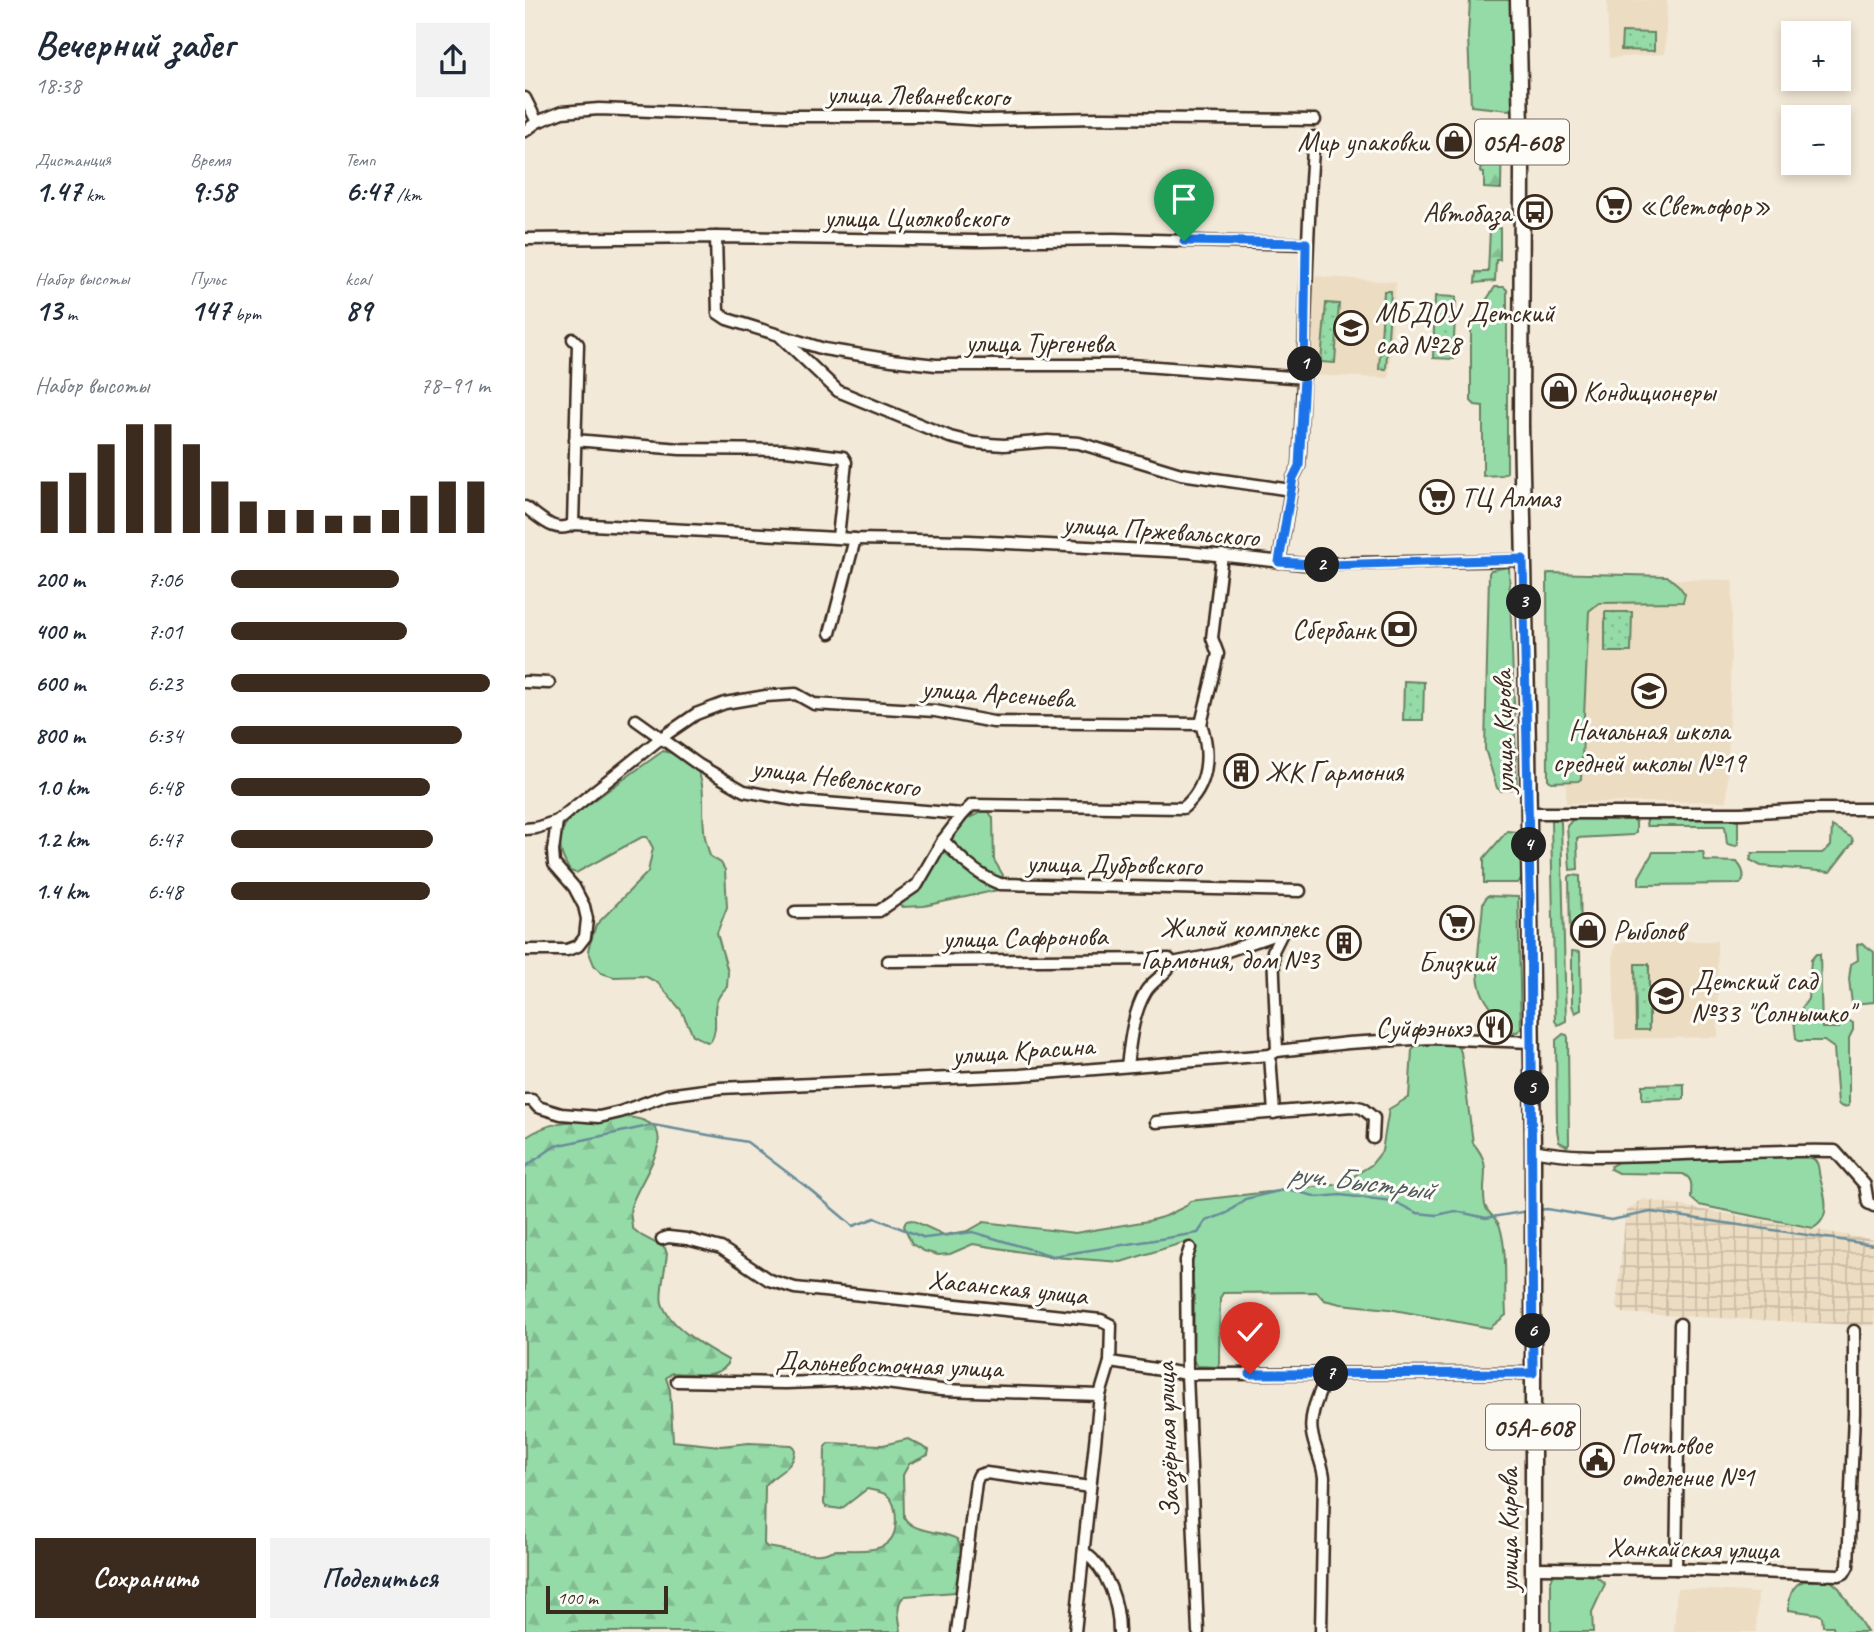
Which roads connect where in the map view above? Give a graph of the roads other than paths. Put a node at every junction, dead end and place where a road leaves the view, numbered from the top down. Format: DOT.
graph roads {
  1 [pos="1518,0"];
  2 [pos="525,98"];
  3 [pos="1315,120"];
  4 [pos="537,122"];
  5 [pos="525,131"];
  6 [pos="1314,137"];
  7 [pos="716,237"];
  8 [pos="525,239"];
  9 [pos="1306,243"];
  10 [pos="778,334"];
  11 [pos="573,339"];
  12 [pos="1304,378"];
  13 [pos="575,440"];
  14 [pos="1291,490"];
  15 [pos="525,507"];
  16 [pos="573,524"];
  17 [pos="838,537"];
  18 [pos="855,540"];
  19 [pos="1222,555"];
  20 [pos="1523,559"];
  21 [pos="1279,562"];
  22 [pos="830,633"];
  23 [pos="525,682"];
  24 [pos="549,683"];
  25 [pos="636,720"];
  26 [pos="1201,724"];
  27 [pos="661,738"];
  28 [pos="1874,809"];
  29 [pos="1529,813"];
  30 [pos="963,814"];
  31 [pos="557,821"];
  32 [pos="525,829"];
  33 [pos="943,840"];
  34 [pos="1300,891"];
  35 [pos="795,912"];
  36 [pos="525,950"];
  37 [pos="888,961"];
  38 [pos="1172,962"];
  39 [pos="1531,1042"];
  40 [pos="1273,1053"];
  41 [pos="1126,1066"];
  42 [pos="525,1100"];
  43 [pos="1274,1113"];
  44 [pos="1156,1122"];
  45 [pos="1373,1139"];
  46 [pos="1533,1150"];
  47 [pos="1874,1206"];
  48 [pos="662,1239"];
  49 [pos="1190,1248"];
  50 [pos="1681,1324"];
  51 [pos="1854,1331"];
  52 [pos="1110,1362"];
  53 [pos="1533,1373"];
  54 [pos="1187,1374"];
  55 [pos="1327,1374"];
  56 [pos="677,1381"];
  57 [pos="1100,1395"];
  58 [pos="1090,1487"];
  59 [pos="1084,1552"];
  60 [pos="1533,1568"];
  61 [pos="1676,1569"];
  62 [pos="957,1632"];
  63 [pos="1075,1632"];
  64 [pos="1119,1632"];
  65 [pos="1198,1632"];
  66 [pos="1321,1632"];
  67 [pos="1533,1632"];
  1 -- 20 [label="main road, улица Кирова / 05А-608"];
  2 -- 4 [label="street"];
  3 -- 4 [label="street, улица Леваневского"];
  4 -- 5 [label="street, улица Леваневского"];
  6 -- 9 [label="street"];
  7 -- 8 [label="street, улица Циолковского"];
  7 -- 9 [label="street, улица Циолковского"];
  7 -- 10 [label="street, улица Тургенева"];
  9 -- 12 [label="street"];
  10 -- 12 [label="street, улица Тургенева"];
  10 -- 14 [label="street"];
  11 -- 13 [label="street"];
  12 -- 14 [label="street"];
  13 -- 16 [label="street"];
  13 -- 17 [label="street"];
  14 -- 21 [label="street"];
  15 -- 16 [label="street, улица Пржевальского"];
  16 -- 17 [label="street, улица Пржевальского"];
  17 -- 18 [label="street, улица Пржевальского"];
  18 -- 19 [label="street, улица Пржевальского"];
  18 -- 22 [label="street"];
  19 -- 21 [label="street, улица Пржевальского"];
  19 -- 26 [label="street"];
  20 -- 21 [label="street, улица Пржевальского"];
  20 -- 29 [label="main road, улица Кирова / 05А-608"];
  23 -- 24 [label="street"];
  25 -- 27 [label="street"];
  26 -- 27 [label="street, улица Арсеньева"];
  26 -- 30 [label="street, улица Невельского"];
  27 -- 30 [label="street, улица Невельского"];
  27 -- 31 [label="street"];
  28 -- 29 [label="street"];
  29 -- 39 [label="main road, улица Кирова / 05А-608"];
  30 -- 33 [label="street"];
  31 -- 32 [label="street"];
  31 -- 36 [label="street"];
  33 -- 34 [label="street, улица Дубровского"];
  33 -- 35 [label="street"];
  37 -- 38 [label="street, улица Сафронова"];
  38 -- 40 [label="street, улица Сафронова"];
  38 -- 41 [label="street"];
  39 -- 40 [label="street, улица Красина"];
  39 -- 46 [label="main road, улица Кирова / 05А-608"];
  40 -- 41 [label="street, улица Красина"];
  40 -- 43 [label="street"];
  41 -- 42 [label="street, улица Красина"];
  43 -- 44 [label="street"];
  43 -- 45 [label="street"];
  46 -- 47 [label="street"];
  46 -- 53 [label="main road, улица Кирова / 05А-608"];
  48 -- 52 [label="street, Хасанская улица"];
  49 -- 54 [label="street, Заозёрная улица"];
  50 -- 61 [label="street"];
  51 -- 61 [label="street, Ханкайская улица"];
  52 -- 54 [label="street"];
  52 -- 57 [label="street"];
  53 -- 55 [label="street"];
  53 -- 60 [label="main road, улица Кирова / 05А-608"];
  54 -- 55 [label="street"];
  54 -- 65 [label="street, Заозёрная улица"];
  55 -- 66 [label="street"];
  56 -- 57 [label="street, Дальневосточная улица"];
  57 -- 58 [label="street"];
  58 -- 59 [label="street"];
  58 -- 62 [label="street"];
  59 -- 63 [label="street"];
  59 -- 64 [label="street"];
  60 -- 61 [label="street, Ханкайская улица"];
  60 -- 67 [label="main road, улица Кирова / 05А-608"];
}
